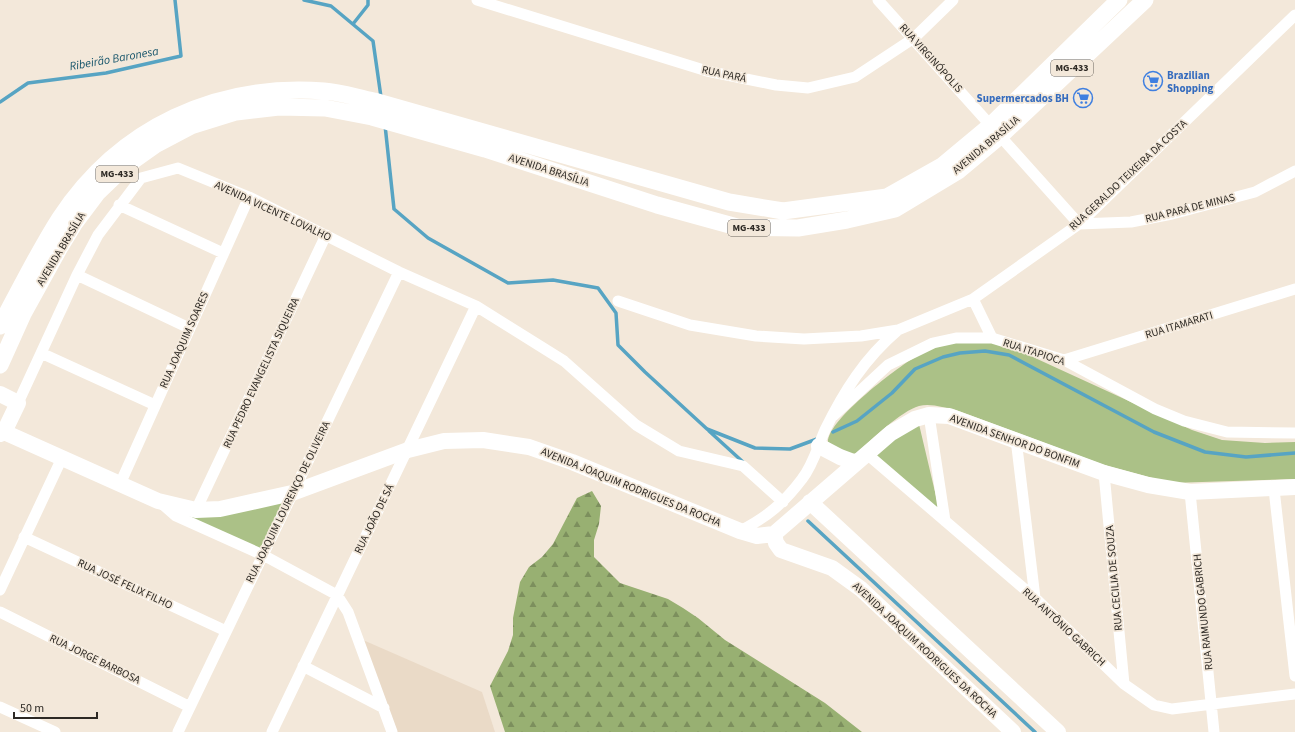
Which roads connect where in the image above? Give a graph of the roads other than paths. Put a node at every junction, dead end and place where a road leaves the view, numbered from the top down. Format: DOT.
graph roads {
  1 [pos="477,0"];
  2 [pos="878,0"];
  3 [pos="953,0"];
  4 [pos="1119,0"];
  5 [pos="1145,0"];
  6 [pos="1295,15"];
  7 [pos="914,38"];
  8 [pos="995,131"];
  9 [pos="487,142"];
  10 [pos="1295,171"];
  11 [pos="249,197"];
  12 [pos="119,206"];
  13 [pos="1079,224"];
  14 [pos="326,235"];
  15 [pos="223,254"];
  16 [pos="399,272"];
  17 [pos="76,274"];
  18 [pos="1295,289"];
  19 [pos="973,299"];
  20 [pos="618,301"];
  21 [pos="476,306"];
  22 [pos="0,326"];
  23 [pos="189,328"];
  24 [pos="898,330"];
  25 [pos="992,338"];
  26 [pos="41,353"];
  27 [pos="1064,360"];
  28 [pos="0,365"];
  29 [pos="0,394"];
  30 [pos="18,403"];
  31 [pos="154,405"];
  32 [pos="929,415"];
  33 [pos="833,416"];
  34 [pos="1295,433"];
  35 [pos="1,435"];
  36 [pos="1016,440"];
  37 [pos="819,446"];
  38 [pos="408,450"];
  39 [pos="62,458"];
  40 [pos="862,458"];
  41 [pos="1104,473"];
  42 [pos="120,484"];
  43 [pos="1295,487"];
  44 [pos="1274,488"];
  45 [pos="1190,492"];
  46 [pos="292,493"];
  47 [pos="158,501"];
  48 [pos="783,502"];
  49 [pos="810,502"];
  50 [pos="196,510"];
  51 [pos="774,510"];
  52 [pos="945,521"];
  53 [pos="740,530"];
  54 [pos="774,534"];
  55 [pos="24,537"];
  56 [pos="263,555"];
  57 [pos="0,590"];
  58 [pos="337,596"];
  59 [pos="1035,598"];
  60 [pos="0,612"];
  61 [pos="226,631"];
  62 [pos="303,666"];
  63 [pos="1295,676"];
  64 [pos="1124,684"];
  65 [pos="1295,694"];
  66 [pos="1212,704"];
  67 [pos="0,706"];
  68 [pos="190,707"];
  69 [pos="384,708"];
  70 [pos="55,732"];
  71 [pos="178,732"];
  72 [pos="272,732"];
  73 [pos="392,732"];
  74 [pos="1013,732"];
  75 [pos="1058,732"];
  76 [pos="1214,732"];
  1 -- 7 [label="street, RUA PARÁ"];
  2 -- 7 [label="street, RUA VIRGINÓPOLIS"];
  3 -- 7 [label="street, RUA PARÁ"];
  4 -- 8 [label="main road, AVENIDA BRASÍLIA / MG-433"];
  5 -- 8 [label="main road, AVENIDA BRASÍLIA / MG-433"];
  6 -- 13 [label="street, RUA GERALDO TEIXEIRA DA COSTA"];
  7 -- 8 [label="street, RUA VIRGINÓPOLIS"];
  8 -- 9 [label="main road, AVENIDA BRASÍLIA / MG-433"];
  8 -- 9 [label="main road, AVENIDA BRASÍLIA / MG-433"];
  8 -- 13 [label="street, RUA VIRGINÓPOLIS"];
  9 -- 22 [label="main road, AVENIDA BRASÍLIA / MG-433"];
  9 -- 28 [label="main road, AVENIDA BRASÍLIA / MG-433"];
  10 -- 13 [label="street, RUA PARÁ DE MINAS"];
  11 -- 12 [label="street, AVENIDA VICENTE LOVALHO"];
  11 -- 14 [label="street, AVENIDA VICENTE LOVALHO"];
  11 -- 15 [label="street, RUA JOAQUIM SOARES"];
  12 -- 15 [label="street"];
  12 -- 17 [label="street, AVENIDA VICENTE LOVALHO"];
  13 -- 19 [label="street, RUA GERALDO TEIXEIRA DA COSTA"];
  14 -- 16 [label="street, AVENIDA VICENTE LOVALHO"];
  14 -- 50 [label="street, RUA PEDRO EVANGELISTA SIQUEIRA"];
  15 -- 23 [label="street, RUA JOAQUIM SOARES"];
  16 -- 21 [label="street, AVENIDA VICENTE LOVALHO"];
  16 -- 46 [label="street, RUA JOAQUIM LOURENÇO DE OLIVEIRA"];
  17 -- 23 [label="street"];
  17 -- 26 [label="street, AVENIDA VICENTE LOVALHO"];
  18 -- 27 [label="street, RUA ITAMARATI"];
  19 -- 24 [label="street, RUA GERALDO TEIXEIRA DA COSTA"];
  19 -- 25 [label="street"];
  20 -- 24 [label="street, RUA GERALDO TEIXEIRA DA COSTA"];
  21 -- 38 [label="street, RUA JOÃO DE SÁ"];
  21 -- 48 [label="street, AVENIDA VICENTE LOVALHO"];
  23 -- 31 [label="street, RUA JOAQUIM SOARES"];
  24 -- 33 [label="street"];
  25 -- 27 [label="street, RUA ITAPIOCA"];
  25 -- 33 [label="street, RUA ITAPIOCA"];
  26 -- 30 [label="street, AVENIDA VICENTE LOVALHO"];
  26 -- 31 [label="street"];
  27 -- 34 [label="street, RUA ITAPIOCA"];
  29 -- 30 [label="street"];
  30 -- 35 [label="street, AVENIDA VICENTE LOVALHO"];
  31 -- 42 [label="street, RUA JOAQUIM SOARES"];
  32 -- 36 [label="street, AVENIDA SENHOR DO BONFIM"];
  32 -- 40 [label="street, AVENIDA SENHOR DO BONFIM"];
  32 -- 52 [label="street"];
  33 -- 37 [label="street"];
  35 -- 39 [label="street, AVENIDA JOAQUIM RODRIGUES DA ROCHA"];
  36 -- 41 [label="street, AVENIDA SENHOR DO BONFIM"];
  36 -- 59 [label="street"];
  37 -- 40 [label="street"];
  37 -- 48 [label="street"];
  38 -- 46 [label="street, AVENIDA JOAQUIM RODRIGUES DA ROCHA"];
  38 -- 53 [label="street, AVENIDA JOAQUIM RODRIGUES DA ROCHA"];
  38 -- 58 [label="street, RUA JOÃO DE SÁ"];
  39 -- 42 [label="street, AVENIDA JOAQUIM RODRIGUES DA ROCHA"];
  39 -- 55 [label="street"];
  40 -- 49 [label="street, AVENIDA SENHOR DO BONFIM"];
  40 -- 52 [label="street, RUA ANTÔNIO GABRICH"];
  41 -- 45 [label="street, AVENIDA SENHOR DO BONFIM"];
  41 -- 64 [label="street, RUA CECILIA DE SOUZA"];
  42 -- 47 [label="street, AVENIDA JOAQUIM RODRIGUES DA ROCHA"];
  43 -- 44 [label="street, AVENIDA SENHOR DO BONFIM"];
  44 -- 45 [label="street, AVENIDA SENHOR DO BONFIM"];
  44 -- 63 [label="street"];
  45 -- 66 [label="street, RUA RAIMUNDO GABRICH"];
  46 -- 50 [label="street, AVENIDA JOAQUIM RODRIGUES DA ROCHA"];
  46 -- 56 [label="street, RUA JOAQUIM LOURENÇO DE OLIVEIRA"];
  47 -- 50 [label="street, AVENIDA JOAQUIM RODRIGUES DA ROCHA"];
  47 -- 56 [label="street, AVENIDA JOAQUIM RODRIGUES DA ROCHA"];
  48 -- 51 [label="street"];
  49 -- 54 [label="street, AVENIDA SENHOR DO BONFIM"];
  49 -- 75 [label="street"];
  51 -- 53 [label="street"];
  51 -- 54 [label="street"];
  52 -- 59 [label="street, RUA ANTÔNIO GABRICH"];
  53 -- 54 [label="street, AVENIDA JOAQUIM RODRIGUES DA ROCHA"];
  54 -- 74 [label="street, AVENIDA JOAQUIM RODRIGUES DA ROCHA"];
  55 -- 57 [label="street"];
  55 -- 61 [label="street, RUA JOSÉ FELIX FILHO"];
  56 -- 58 [label="street, AVENIDA JOAQUIM RODRIGUES DA ROCHA"];
  56 -- 61 [label="street, RUA JOAQUIM LOURENÇO DE OLIVEIRA"];
  58 -- 62 [label="street, RUA JOÃO DE SÁ"];
  58 -- 69 [label="street"];
  59 -- 64 [label="street, RUA ANTÔNIO GABRICH"];
  60 -- 68 [label="street, RUA JORGE BARBOSA"];
  61 -- 68 [label="street, RUA JOAQUIM LOURENÇO DE OLIVEIRA"];
  62 -- 69 [label="street"];
  62 -- 72 [label="street, RUA JOÃO DE SÁ"];
  64 -- 66 [label="street, RUA ANTÔNIO GABRICH"];
  65 -- 66 [label="street, RUA ANTÔNIO GABRICH"];
  66 -- 76 [label="street, RUA RAIMUNDO GABRICH"];
  67 -- 70 [label="street"];
  68 -- 71 [label="street, RUA JOAQUIM LOURENÇO DE OLIVEIRA"];
  69 -- 73 [label="street"];
}
